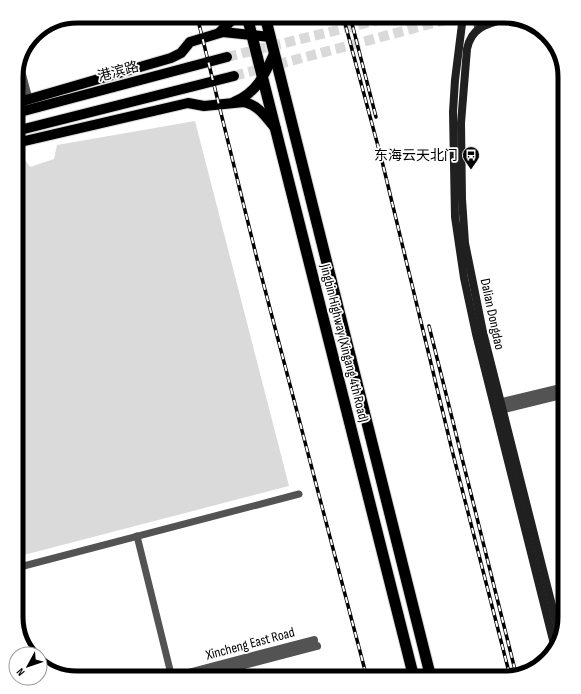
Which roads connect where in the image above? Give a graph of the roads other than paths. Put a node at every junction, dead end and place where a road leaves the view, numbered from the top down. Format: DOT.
graph roads {
  1 [pos="229,23"];
  2 [pos="249,23"];
  3 [pos="267,23"];
  4 [pos="463,23"];
  5 [pos="479,23"];
  6 [pos="481,23"];
  7 [pos="495,23"];
  8 [pos="481,27"];
  9 [pos="219,33"];
  10 [pos="252,35"];
  11 [pos="270,37"];
  12 [pos="274,54"];
  13 [pos="228,57"];
  14 [pos="23,76"];
  15 [pos="234,76"];
  16 [pos="263,78"];
  17 [pos="29,99"];
  18 [pos="23,101"];
  19 [pos="229,104"];
  20 [pos="23,111"];
  21 [pos="23,129"];
  22 [pos="276,130"];
  23 [pos="23,141"];
  24 [pos="558,389"];
  25 [pos="558,395"];
  26 [pos="498,408"];
  27 [pos="299,494"];
  28 [pos="137,536"];
  29 [pos="23,566"];
  30 [pos="557,627"];
  31 [pos="553,637"];
  32 [pos="169,671"];
  33 [pos="200,671"];
  34 [pos="218,671"];
  35 [pos="412,671"];
  36 [pos="429,671"];
  1 -- 9 [label="main road"];
  2 -- 10 [label="highway, Jingbin Highway (Xingang 4th Road)"];
  3 -- 11 [label="highway, Jingbin Highway (Xingang 4th Road)"];
  4 -- 26 [label="main road, Dalian Dongdao"];
  5 -- 8 [label="street"];
  6 -- 8 [label="street"];
  7 -- 8 [label="main road"];
  8 -- 26 [label="main road, Dalian Dongdao"];
  9 -- 10 [label="main road"];
  9 -- 17 [label="main road"];
  10 -- 11 [label="main road"];
  10 -- 16 [label="highway, Jingbin Highway (Xingang 4th Road)"];
  11 -- 12 [label="highway, Jingbin Highway (Xingang 4th Road)"];
  12 -- 16 [label="main road"];
  12 -- 36 [label="highway, Jingbin Highway (Xingang 4th Road)"];
  13 -- 20 [label="main road, 港滨路"];
  14 -- 17 [label="street"];
  15 -- 21 [label="main road"];
  16 -- 19 [label="main road"];
  16 -- 22 [label="highway, Jingbin Highway (Xingang 4th Road)"];
  17 -- 18 [label="main road"];
  19 -- 22 [label="main road"];
  19 -- 23 [label="main road"];
  22 -- 35 [label="highway, Jingbin Highway (Xingang 4th Road)"];
  24 -- 26 [label="street"];
  25 -- 26 [label="street"];
  26 -- 30 [label="main road, Dalian Dongdao"];
  26 -- 31 [label="main road, Dalian Dongdao"];
  27 -- 28 [label="street"];
  28 -- 29 [label="street"];
  28 -- 32 [label="street"];
  33 -- 34 [label="street, Xincheng East Road"];
}
